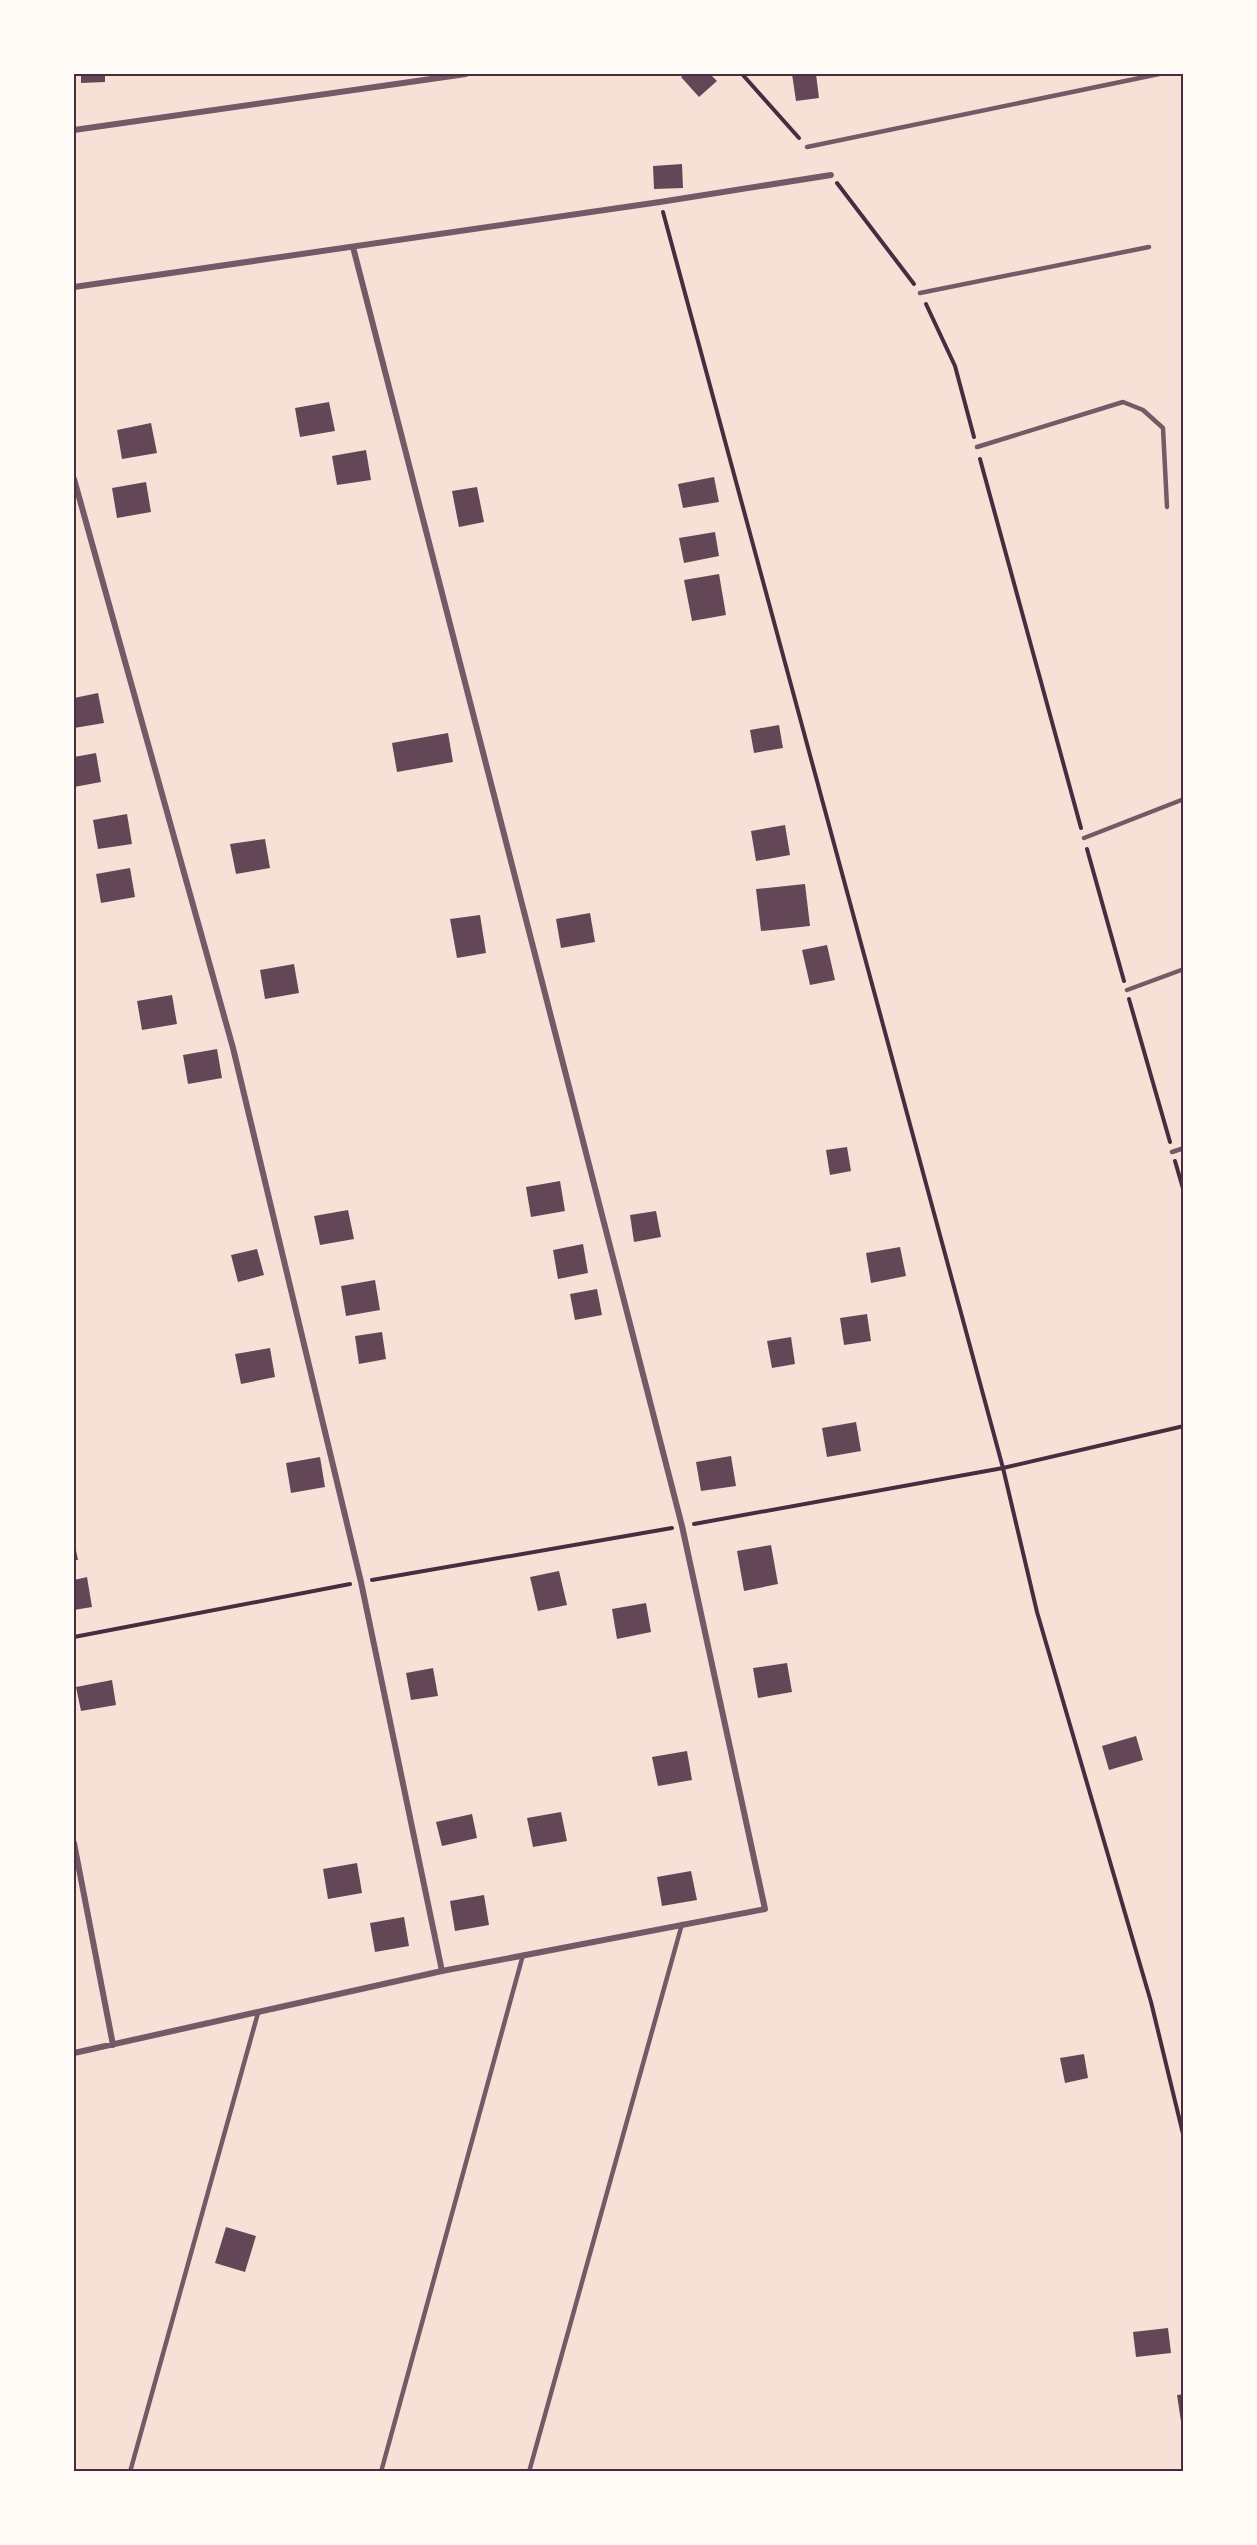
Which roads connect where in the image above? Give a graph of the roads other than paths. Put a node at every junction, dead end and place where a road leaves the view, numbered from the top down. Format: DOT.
graph roads {
  1 [pos="466,74"];
  2 [pos="1159,74"];
  3 [pos="74,130"];
  4 [pos="807,147"];
  5 [pos="831,175"];
  6 [pos="353,247"];
  7 [pos="1149,247"];
  8 [pos="74,287"];
  9 [pos="920,293"];
  10 [pos="976,447"];
  11 [pos="74,479"];
  12 [pos="1167,507"];
  13 [pos="1184,799"];
  14 [pos="1084,838"];
  15 [pos="1184,969"];
  16 [pos="1127,990"];
  17 [pos="1184,1148"];
  18 [pos="1172,1152"];
  19 [pos="74,1843"];
  20 [pos="682,1924"];
  21 [pos="523,1955"];
  22 [pos="442,1971"];
  23 [pos="258,2013"];
  24 [pos="113,2045"];
  25 [pos="74,2053"];
  26 [pos="130,2472"];
  27 [pos="381,2472"];
  28 [pos="529,2472"];
  1 -- 3 [label="street"];
  2 -- 4 [label="lane"];
  5 -- 6 [label="street"];
  6 -- 8 [label="street"];
  6 -- 20 [label="street"];
  7 -- 9 [label="lane"];
  10 -- 12 [label="lane"];
  11 -- 22 [label="street"];
  13 -- 14 [label="lane"];
  15 -- 16 [label="lane"];
  17 -- 18 [label="lane"];
  19 -- 24 [label="street"];
  20 -- 21 [label="street"];
  20 -- 28 [label="lane"];
  21 -- 22 [label="street"];
  21 -- 27 [label="lane"];
  22 -- 23 [label="street"];
  23 -- 24 [label="street"];
  23 -- 26 [label="lane"];
  24 -- 25 [label="street"];
}
